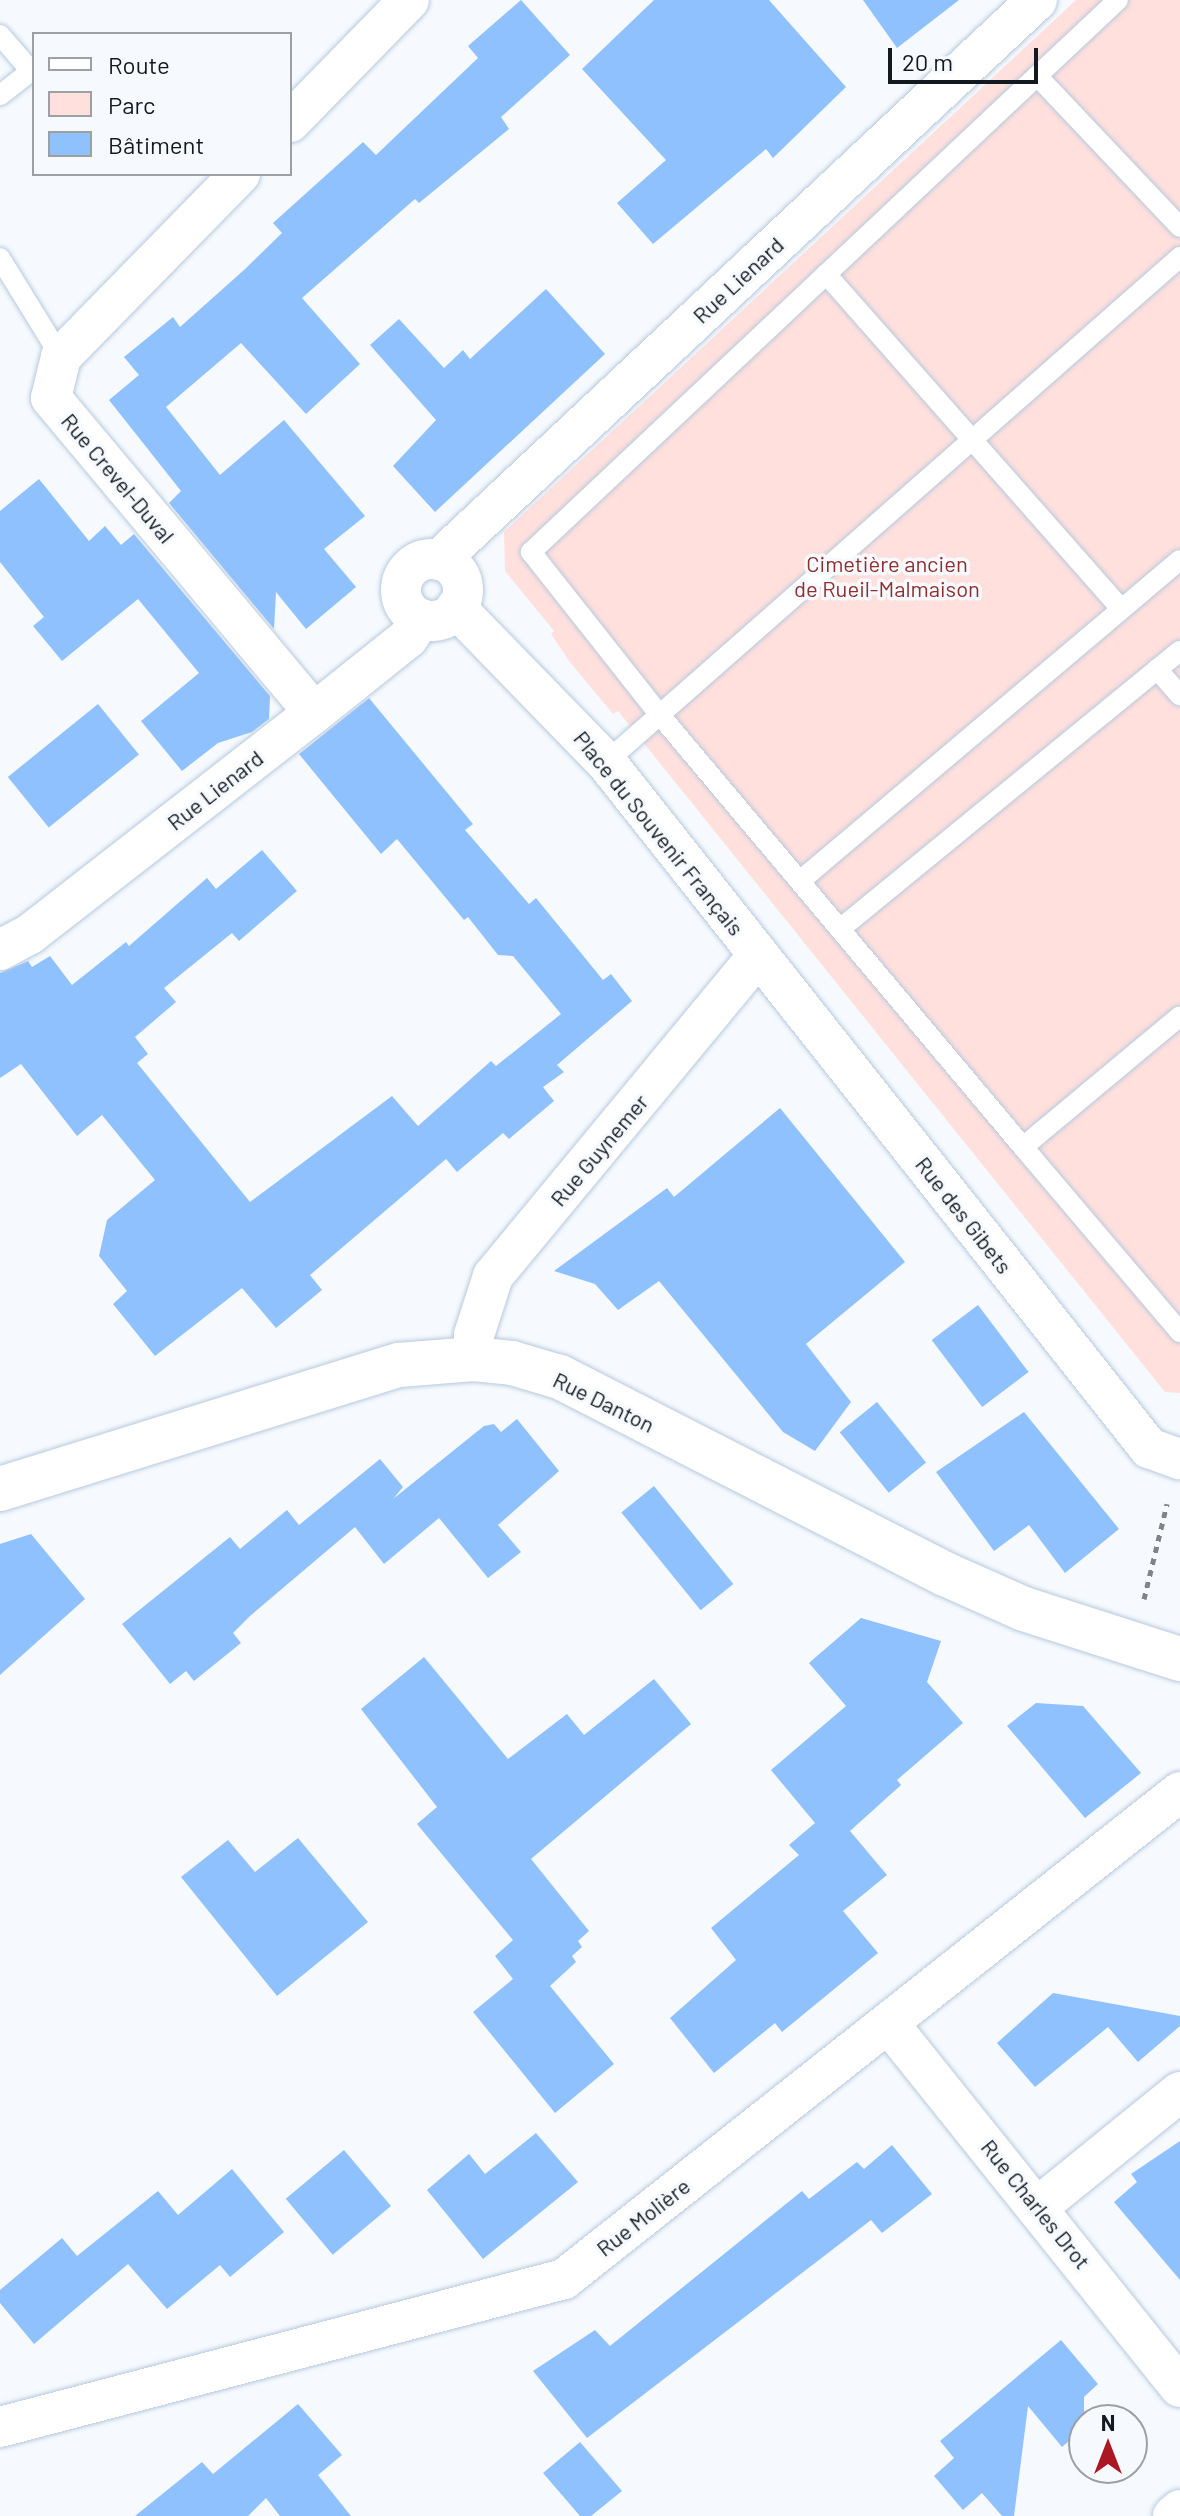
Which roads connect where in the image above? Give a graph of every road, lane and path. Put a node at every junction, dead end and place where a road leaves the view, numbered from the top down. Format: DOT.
graph roads {
  1 [pos="409,0"];
  2 [pos="1037,0"];
  3 [pos="1118,0"];
  4 [pos="0,35"];
  5 [pos="1037,76"];
  6 [pos="0,95"];
  7 [pos="292,120"];
  8 [pos="238,176"];
  9 [pos="1180,227"];
  10 [pos="1180,257"];
  11 [pos="0,258"];
  12 [pos="826,274"];
  13 [pos="61,357"];
  14 [pos="972,440"];
  15 [pos="439,560"];
  16 [pos="1180,560"];
  17 [pos="1121,609"];
  18 [pos="439,614"];
  19 [pos="1180,651"];
  20 [pos="1157,669"];
  21 [pos="1180,695"];
  22 [pos="314,713"];
  23 [pos="659,714"];
  24 [pos="606,762"];
  25 [pos="800,881"];
  26 [pos="840,929"];
  27 [pos="0,950"];
  28 [pos="758,956"];
  29 [pos="1180,1016"];
  30 [pos="1023,1147"];
  31 [pos="1180,1332"];
  32 [pos="474,1359"];
  33 [pos="1178,1459"];
  34 [pos="0,1489"];
  35 [pos="1142,1609"];
  36 [pos="1180,1659"];
  37 [pos="1180,1792"];
  38 [pos="889,2024"];
  39 [pos="1180,2092"];
  40 [pos="1039,2206"];
  41 [pos="1180,2387"];
  42 [pos="0,2427"];
  43 [pos="1180,2510"];
  44 [pos="1173,2516"];
  1 -- 7 [label="street"];
  2 -- 15 [label="street, Rue Lienard"];
  3 -- 5 [label="lane"];
  4 -- 6 [label="lane"];
  5 -- 9 [label="lane"];
  5 -- 12 [label="lane"];
  8 -- 13 [label="street"];
  10 -- 14 [label="lane"];
  11 -- 13 [label="lane"];
  12 -- 14 [label="lane"];
  12 -- 23 [label="lane"];
  13 -- 22 [label="street, Rue Crevel-Duval"];
  14 -- 17 [label="lane"];
  14 -- 23 [label="lane"];
  15 -- 18 [label="street"];
  15 -- 18 [label="street"];
  16 -- 17 [label="lane"];
  17 -- 25 [label="lane"];
  18 -- 22 [label="street, Rue Lienard"];
  18 -- 24 [label="street, Place du Souvenir Français"];
  19 -- 20 [label="lane"];
  20 -- 21 [label="lane"];
  20 -- 26 [label="lane"];
  22 -- 27 [label="street, Rue Lienard"];
  23 -- 24 [label="lane"];
  23 -- 25 [label="lane"];
  24 -- 28 [label="street, Place du Souvenir Français"];
  25 -- 26 [label="lane"];
  26 -- 30 [label="lane"];
  28 -- 32 [label="street, Rue Guynemer"];
  28 -- 33 [label="street, Rue des Gibets"];
  29 -- 30 [label="lane"];
  30 -- 31 [label="lane"];
  32 -- 34 [label="street, Rue Danton"];
  32 -- 36 [label="street, Rue Danton"];
  33 -- 35 [label="path"];
  37 -- 38 [label="street, Rue Molière"];
  38 -- 40 [label="street, Rue Charles Drot"];
  38 -- 42 [label="street, Rue Molière"];
  39 -- 40 [label="street"];
  40 -- 41 [label="street, Rue Charles Drot"];
  43 -- 44 [label="street"];
}
